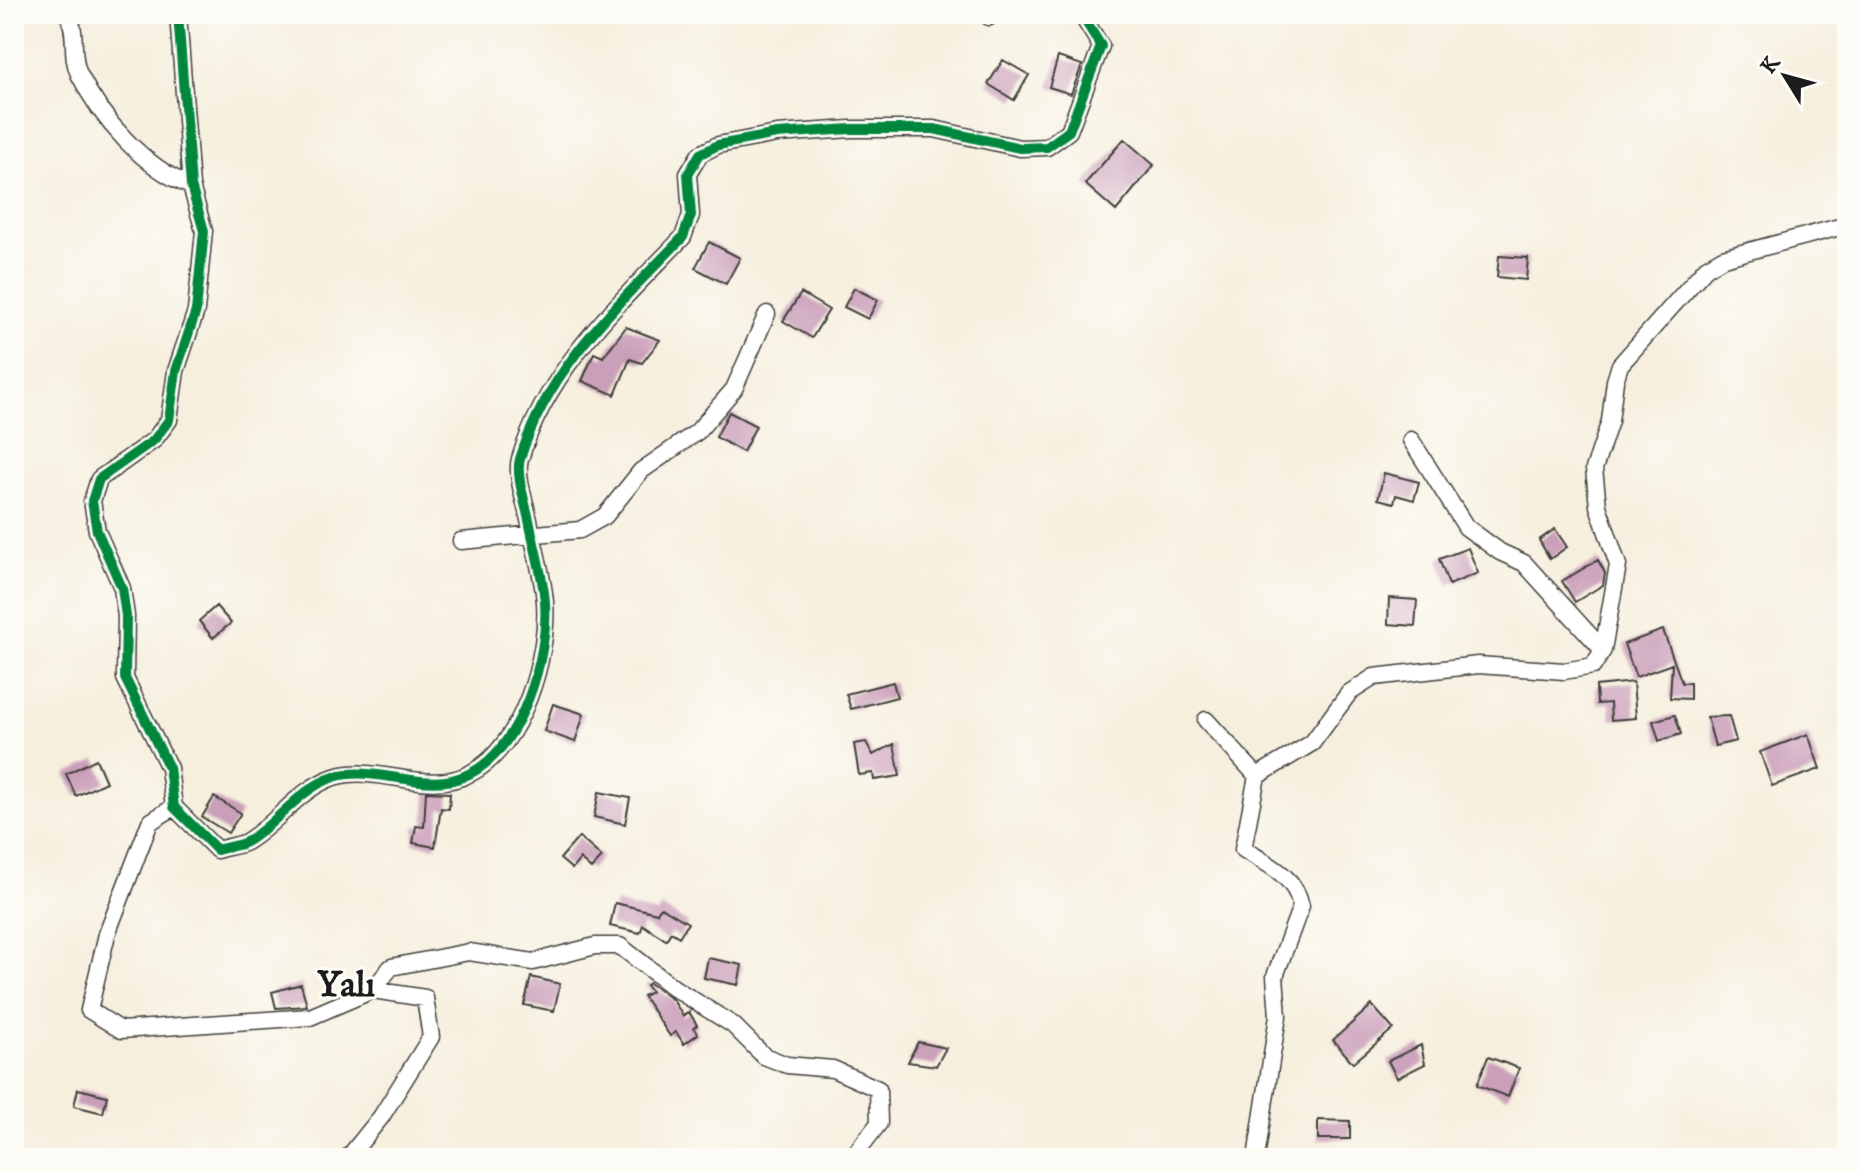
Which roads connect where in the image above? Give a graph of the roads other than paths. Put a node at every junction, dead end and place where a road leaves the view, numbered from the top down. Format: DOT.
graph roads {
  1 [pos="68,14"];
  2 [pos="178,14"];
  3 [pos="985,14"];
  4 [pos="994,14"];
  5 [pos="1081,14"];
  6 [pos="191,186"];
  7 [pos="1847,225"];
  8 [pos="767,314"];
  9 [pos="1411,440"];
  10 [pos="532,535"];
  11 [pos="461,541"];
  12 [pos="1603,650"];
  13 [pos="1206,720"];
  14 [pos="1257,776"];
  15 [pos="174,807"];
  16 [pos="373,990"];
  17 [pos="348,1158"];
  18 [pos="852,1158"];
  19 [pos="1256,1158"];
  1 -- 6 [label="street"];
  2 -- 6 [label="street"];
  3 -- 4 [label="street"];
  5 -- 10 [label="street"];
  6 -- 15 [label="street"];
  7 -- 12 [label="street"];
  8 -- 10 [label="street"];
  9 -- 12 [label="street"];
  10 -- 11 [label="street"];
  10 -- 15 [label="street"];
  12 -- 14 [label="street"];
  13 -- 14 [label="street"];
  14 -- 19 [label="street"];
  15 -- 16 [label="street"];
  16 -- 17 [label="street"];
  16 -- 18 [label="street"];
}
